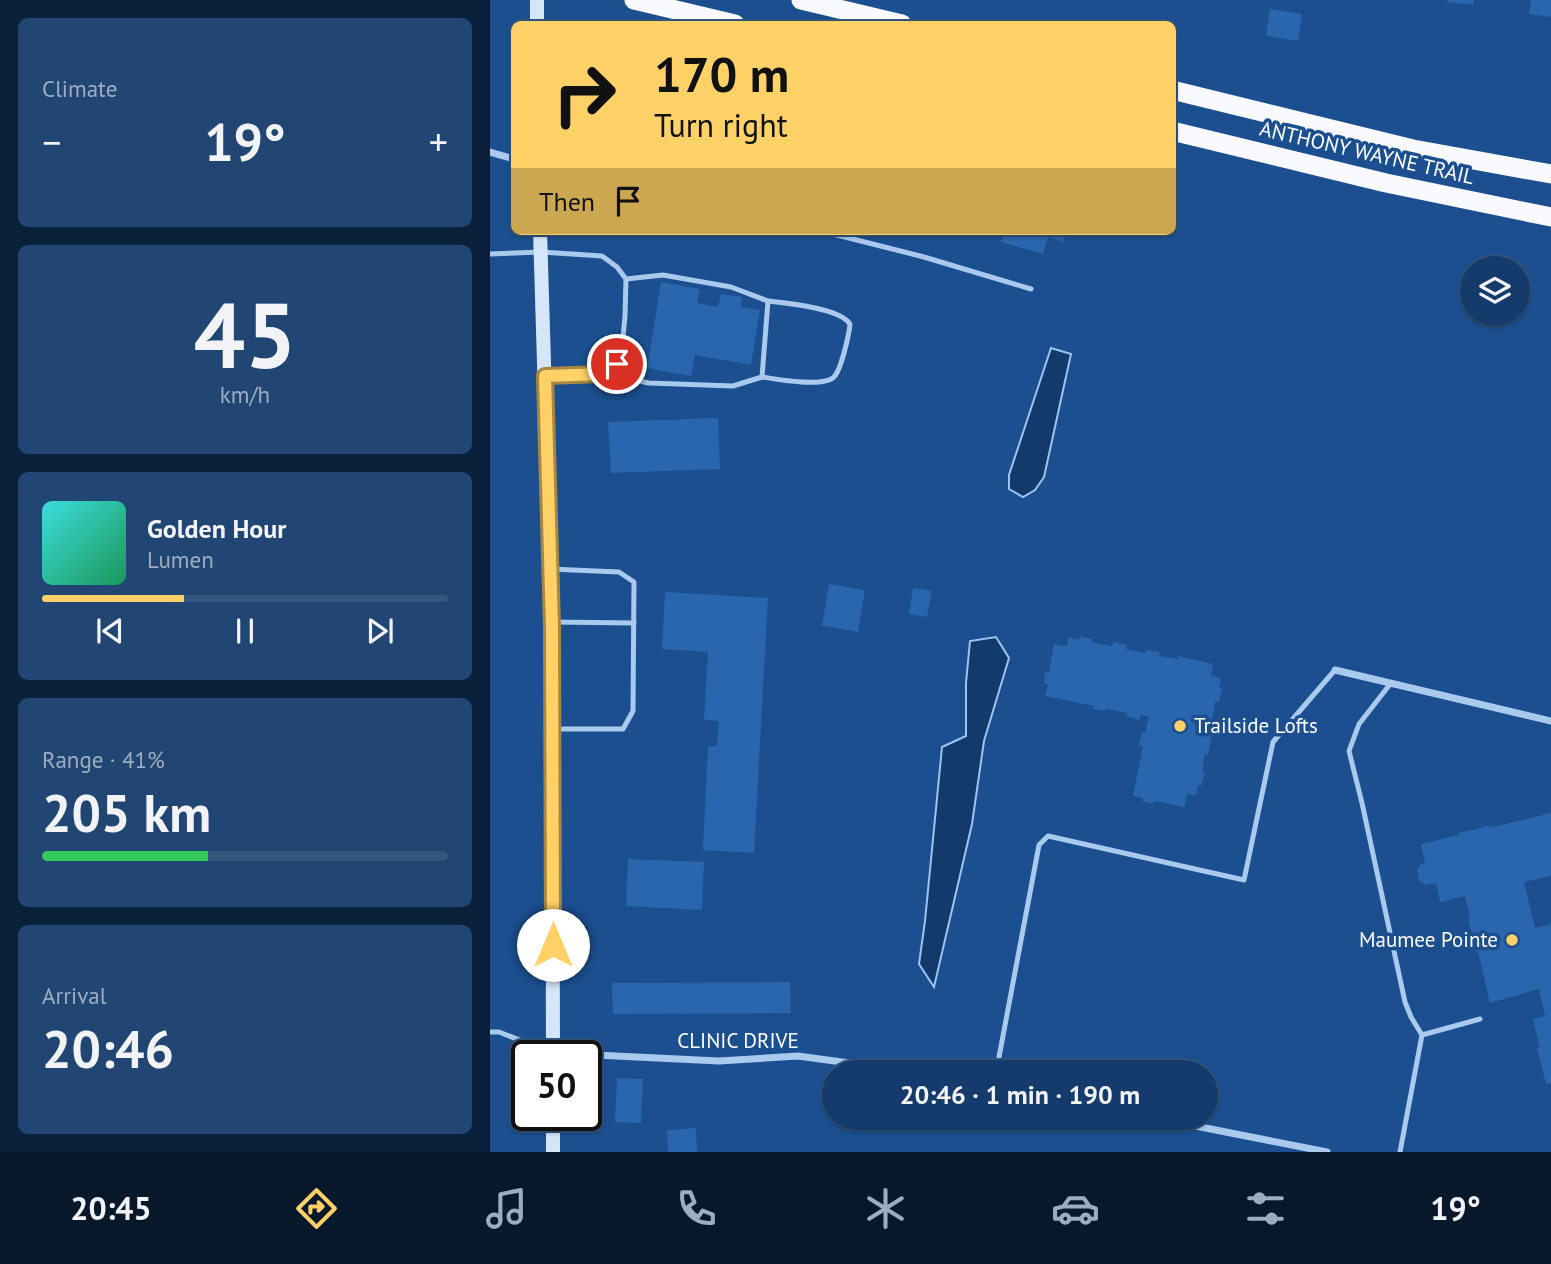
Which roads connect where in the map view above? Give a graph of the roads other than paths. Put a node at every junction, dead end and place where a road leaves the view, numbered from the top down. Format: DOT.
graph roads {
  1 [pos="537,0"];
  2 [pos="634,0"];
  3 [pos="801,0"];
  4 [pos="537,21"];
  5 [pos="722,21"];
  6 [pos="889,21"];
  7 [pos="1176,91"];
  8 [pos="1176,132"];
  9 [pos="490,152"];
  10 [pos="511,158"];
  11 [pos="1551,174"];
  12 [pos="1551,217"];
  13 [pos="540,235"];
  14 [pos="837,235"];
  15 [pos="541,252"];
  16 [pos="490,254"];
  17 [pos="626,279"];
  18 [pos="1031,289"];
  19 [pos="768,301"];
  20 [pos="603,374"];
  21 [pos="545,376"];
  22 [pos="762,377"];
  23 [pos="550,569"];
  24 [pos="552,622"];
  25 [pos="634,622"];
  26 [pos="1335,670"];
  27 [pos="1391,683"];
  28 [pos="1551,720"];
  29 [pos="552,729"];
  30 [pos="1480,1019"];
  31 [pos="490,1032"];
  32 [pos="1422,1035"];
  33 [pos="519,1040"];
  34 [pos="553,1040"];
  35 [pos="602,1056"];
  36 [pos="827,1060"];
  37 [pos="998,1060"];
  38 [pos="1216,1130"];
  39 [pos="553,1131"];
  40 [pos="553,1152"];
  41 [pos="1327,1152"];
  42 [pos="1400,1152"];
  1 -- 4 [label="main road"];
  2 -- 5 [label="highway"];
  3 -- 6 [label="highway"];
  7 -- 11 [label="highway, ANTHONY WAYNE TRAIL"];
  8 -- 12 [label="highway, ANTHONY WAYNE TRAIL"];
  9 -- 10 [label="street"];
  13 -- 15 [label="main road"];
  14 -- 18 [label="lane"];
  15 -- 16 [label="lane"];
  15 -- 17 [label="lane"];
  15 -- 21 [label="main road"];
  17 -- 19 [label="lane"];
  17 -- 20 [label="lane"];
  19 -- 22 [label="lane"];
  19 -- 22 [label="lane"];
  20 -- 21 [label="lane"];
  20 -- 22 [label="lane"];
  21 -- 23 [label="main road"];
  23 -- 24 [label="main road"];
  23 -- 25 [label="lane"];
  24 -- 25 [label="lane"];
  24 -- 29 [label="main road"];
  25 -- 29 [label="lane"];
  26 -- 27 [label="street"];
  26 -- 37 [label="lane"];
  27 -- 28 [label="street"];
  27 -- 32 [label="lane"];
  29 -- 34 [label="main road"];
  30 -- 32 [label="lane"];
  31 -- 33 [label="lane"];
  32 -- 42 [label="lane"];
  35 -- 36 [label="street, CLINIC DRIVE"];
  38 -- 41 [label="street"];
  39 -- 40 [label="main road"];
}
